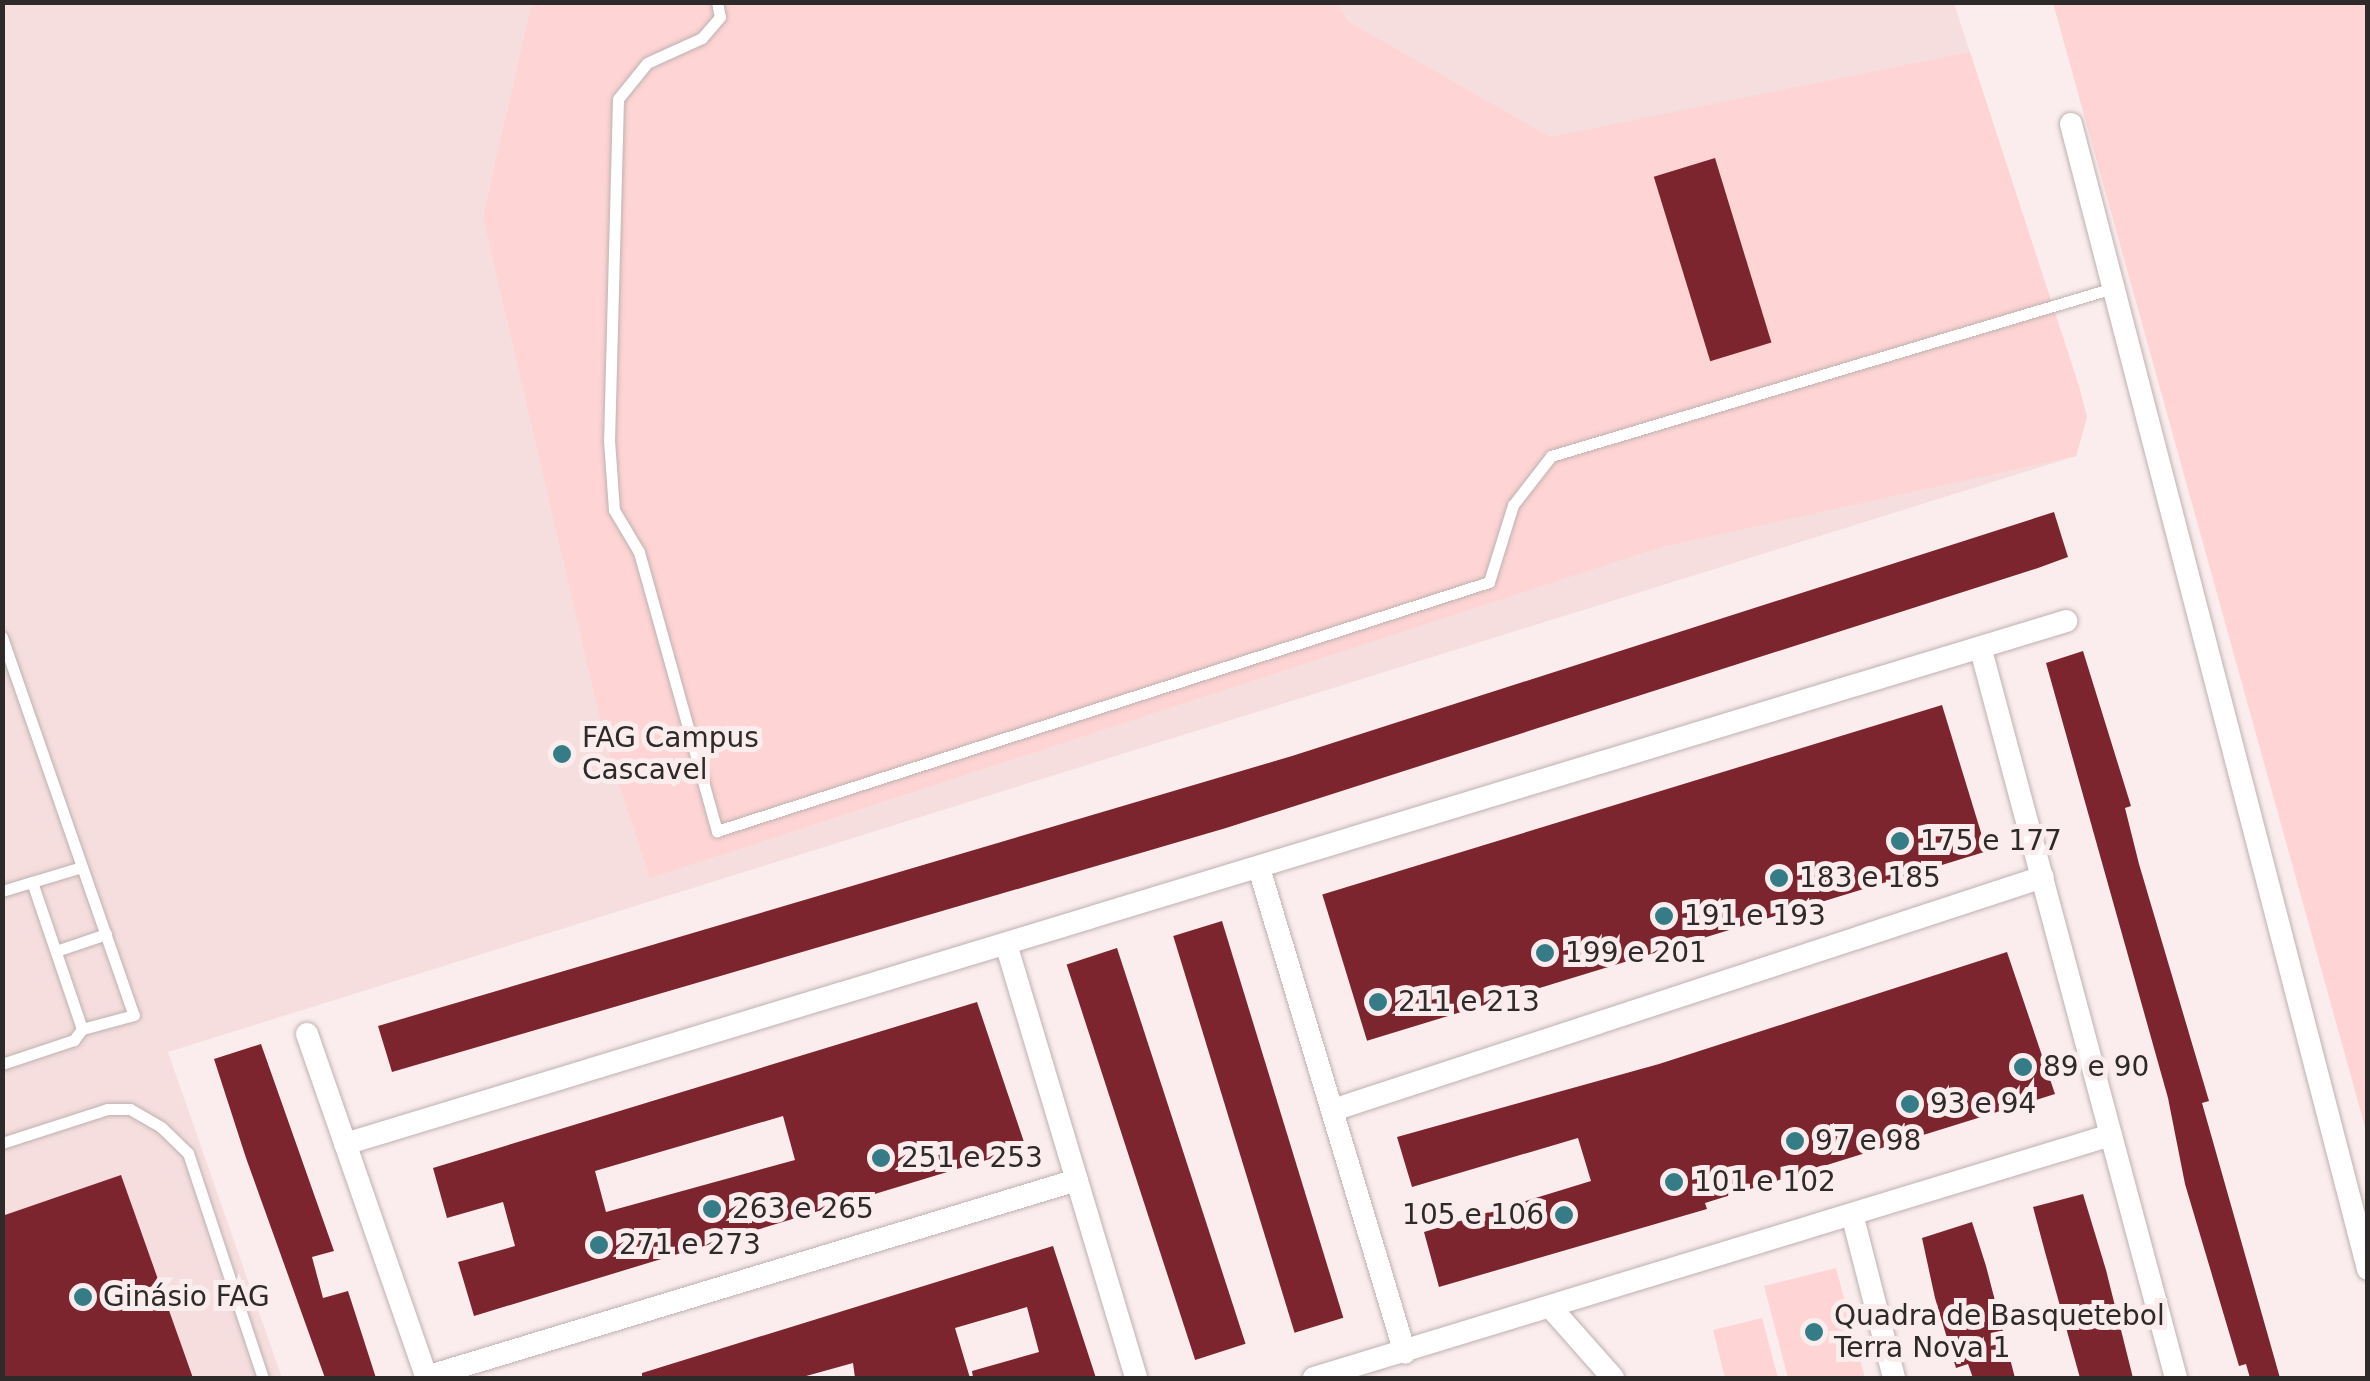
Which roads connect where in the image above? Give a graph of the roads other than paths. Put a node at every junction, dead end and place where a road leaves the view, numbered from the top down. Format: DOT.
graph roads {
  1 [pos="717,2"];
  2 [pos="2071,124"];
  3 [pos="2113,288"];
  4 [pos="2066,621"];
  5 [pos="2,638"];
  6 [pos="1981,650"];
  7 [pos="82,866"];
  8 [pos="1260,868"];
  9 [pos="2042,877"];
  10 [pos="32,882"];
  11 [pos="2,892"];
  12 [pos="106,934"];
  13 [pos="1006,944"];
  14 [pos="56,951"];
  15 [pos="82,1030"];
  16 [pos="307,1034"];
  17 [pos="2,1064"];
  18 [pos="1333,1110"];
  19 [pos="2110,1135"];
  20 [pos="2,1144"];
  21 [pos="345,1144"];
  22 [pos="1076,1180"];
  23 [pos="1853,1218"];
  24 [pos="2368,1269"];
  25 [pos="1552,1308"];
  26 [pos="1405,1353"];
  27 [pos="262,1378"];
  28 [pos="427,1378"];
  29 [pos="1136,1378"];
  30 [pos="1314,1378"];
  31 [pos="1613,1378"];
  32 [pos="1894,1378"];
  33 [pos="2176,1378"];
  1 -- 3 [label="lane"];
  2 -- 3 [label="street"];
  3 -- 24 [label="street"];
  4 -- 6 [label="street"];
  5 -- 7 [label="lane"];
  6 -- 8 [label="street"];
  6 -- 9 [label="street"];
  7 -- 10 [label="lane"];
  7 -- 12 [label="lane"];
  8 -- 13 [label="street"];
  8 -- 18 [label="street"];
  9 -- 18 [label="street"];
  9 -- 19 [label="street"];
  10 -- 11 [label="lane"];
  10 -- 14 [label="lane"];
  12 -- 14 [label="lane"];
  12 -- 15 [label="lane"];
  13 -- 21 [label="street"];
  13 -- 22 [label="street"];
  14 -- 15 [label="lane"];
  15 -- 17 [label="lane"];
  16 -- 21 [label="street"];
  18 -- 26 [label="street"];
  19 -- 23 [label="street"];
  19 -- 33 [label="street"];
  20 -- 27 [label="lane"];
  21 -- 28 [label="street"];
  22 -- 28 [label="street"];
  22 -- 29 [label="street"];
  23 -- 25 [label="street"];
  23 -- 32 [label="street"];
  25 -- 26 [label="street"];
  25 -- 31 [label="street"];
  26 -- 30 [label="street"];
}
